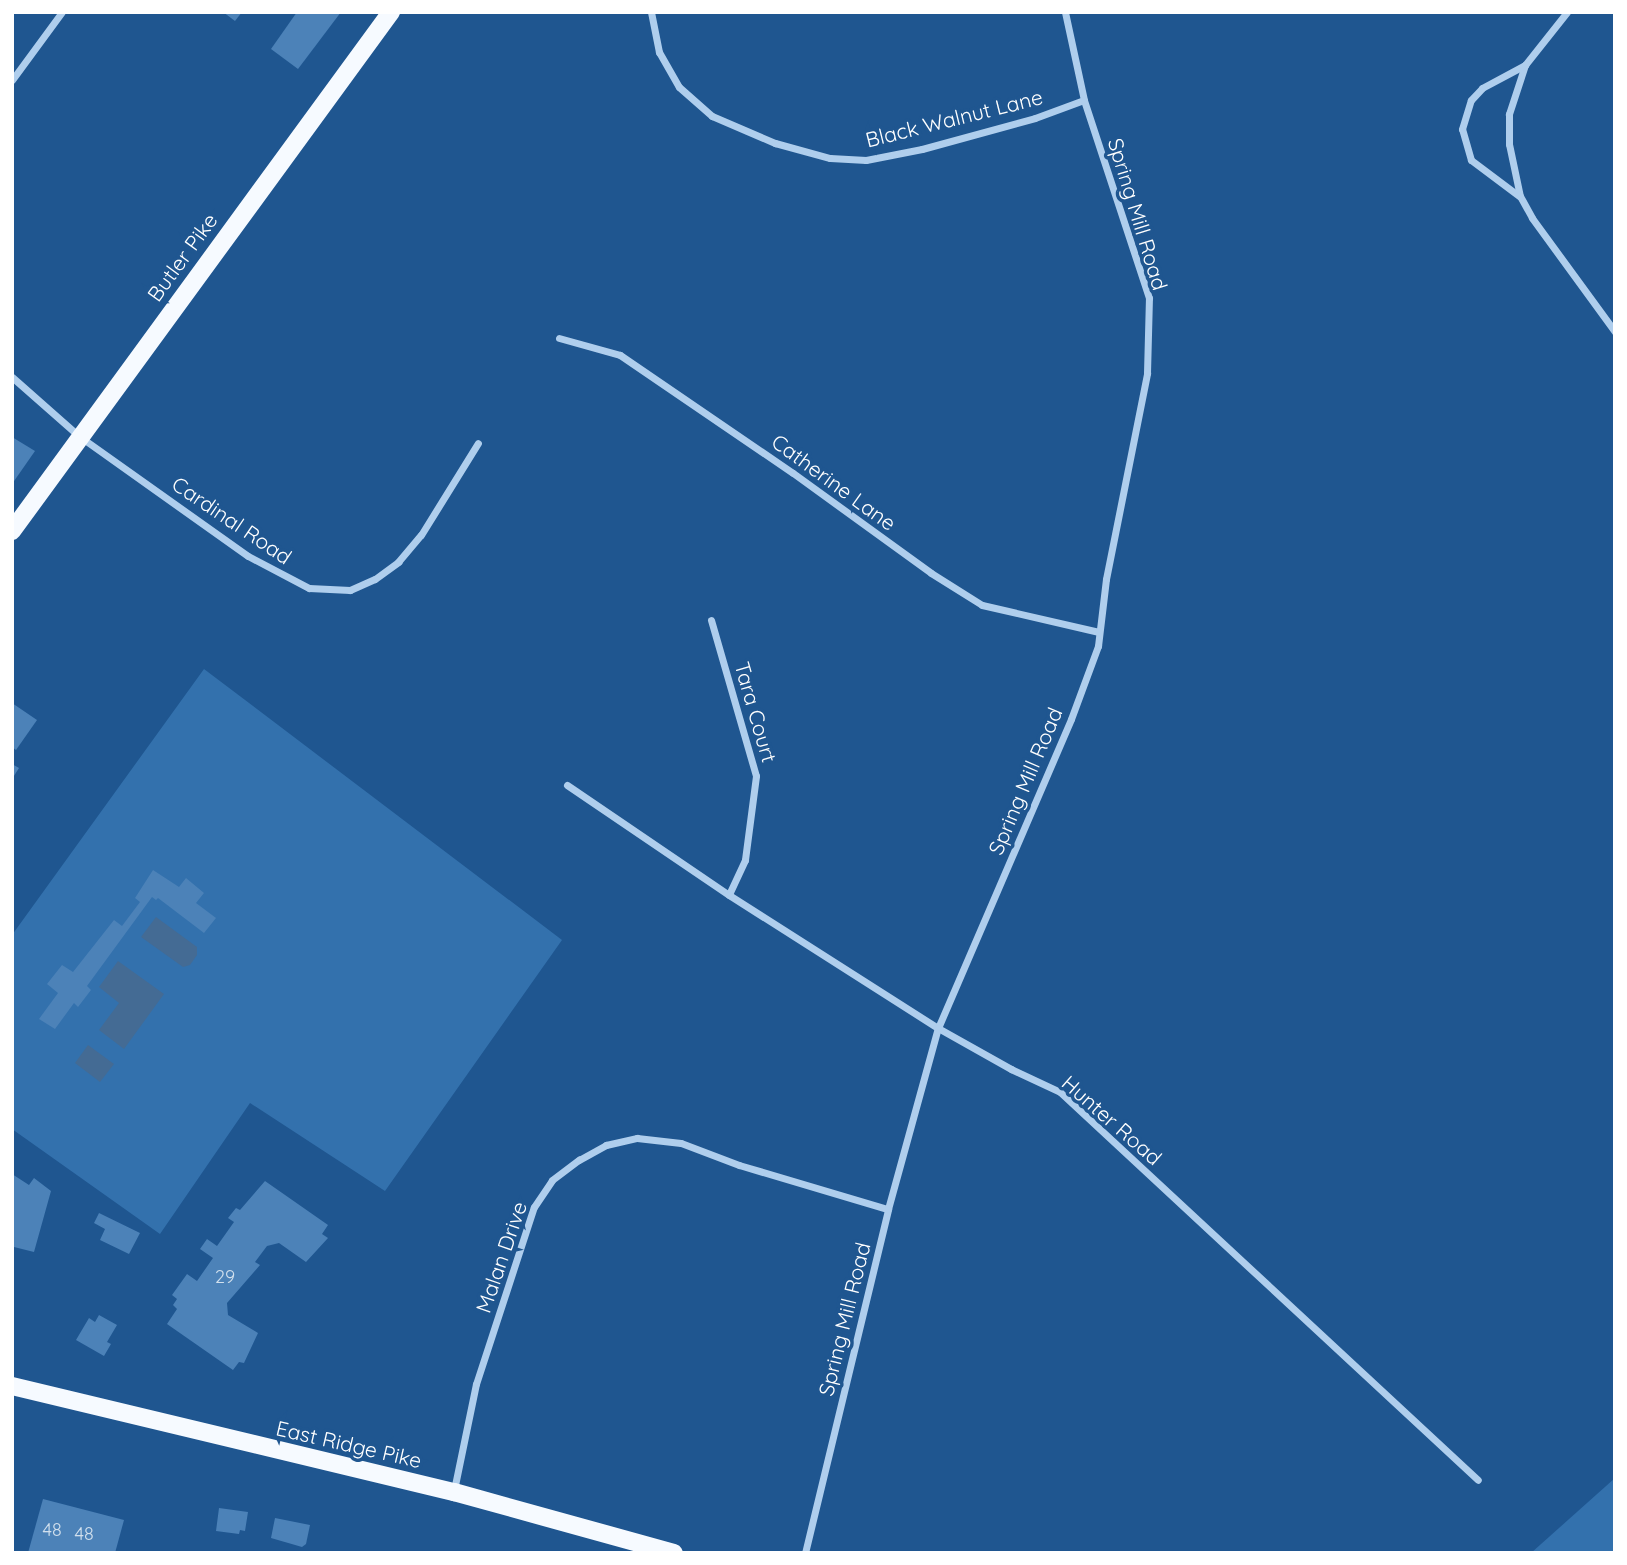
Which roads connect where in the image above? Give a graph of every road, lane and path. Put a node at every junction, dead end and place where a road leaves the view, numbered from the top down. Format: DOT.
graph roads {
  1 [pos="62,12"];
  2 [pos="391,12"];
  3 [pos="651,12"];
  4 [pos="1065,12"];
  5 [pos="1567,12"];
  6 [pos="1525,65"];
  7 [pos="12,80"];
  8 [pos="1084,100"];
  9 [pos="1520,196"];
  10 [pos="1615,332"];
  11 [pos="559,338"];
  12 [pos="12,377"];
  13 [pos="79,436"];
  14 [pos="478,443"];
  15 [pos="12,531"];
  16 [pos="711,620"];
  17 [pos="1099,632"];
  18 [pos="567,785"];
  19 [pos="729,895"];
  20 [pos="938,1028"];
  21 [pos="888,1209"];
  22 [pos="12,1386"];
  23 [pos="1478,1480"];
  24 [pos="454,1492"];
  25 [pos="674,1553"];
  26 [pos="805,1553"];
  1 -- 7 [label="street"];
  2 -- 13 [label="main road, Butler Pike"];
  3 -- 8 [label="street, Black Walnut Lane"];
  4 -- 8 [label="street, Spring Mill Road"];
  5 -- 6 [label="street"];
  6 -- 9 [label="street"];
  6 -- 9 [label="street"];
  8 -- 17 [label="street, Spring Mill Road"];
  9 -- 10 [label="street"];
  11 -- 17 [label="street, Catherine Lane"];
  12 -- 13 [label="street, Cardinal Road"];
  13 -- 14 [label="street, Cardinal Road"];
  13 -- 15 [label="main road, Butler Pike"];
  16 -- 19 [label="street, Tara Court"];
  17 -- 20 [label="street, Spring Mill Road"];
  18 -- 19 [label="street, Hunter Road"];
  19 -- 20 [label="street, Hunter Road"];
  20 -- 21 [label="street, Spring Mill Road"];
  20 -- 23 [label="street, Hunter Road"];
  21 -- 24 [label="street, Malan Drive"];
  21 -- 26 [label="street, Spring Mill Road"];
  22 -- 24 [label="main road, East Ridge Pike"];
  24 -- 25 [label="main road, East Ridge Pike"];
}
